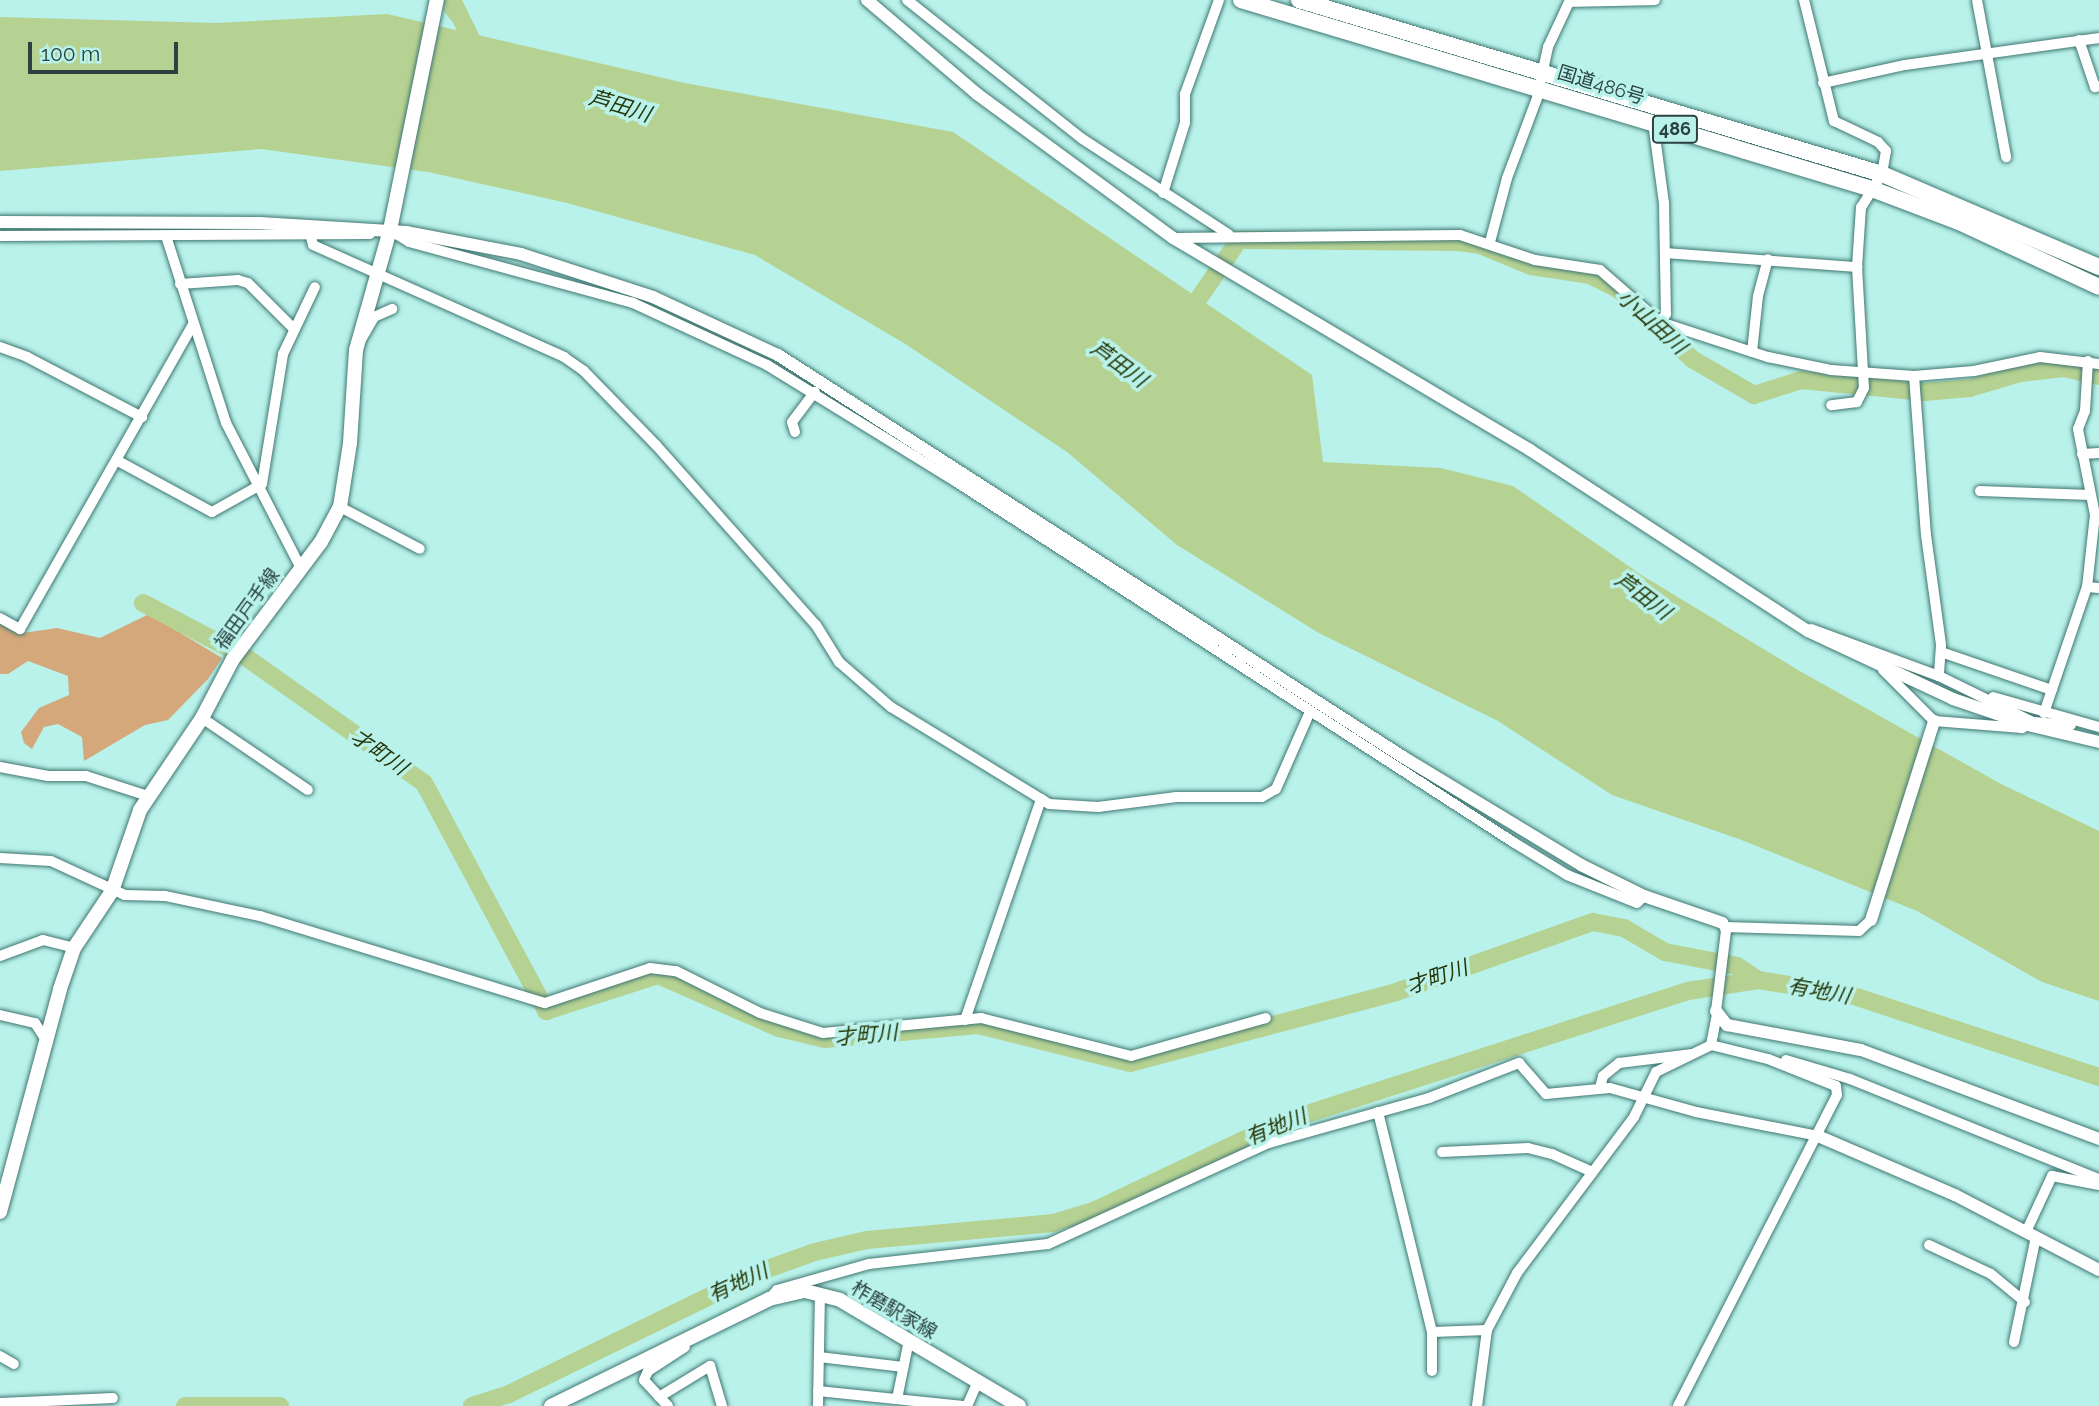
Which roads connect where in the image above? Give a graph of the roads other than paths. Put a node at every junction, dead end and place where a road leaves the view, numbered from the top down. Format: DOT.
graph roads {
  1 [pos="437,0"];
  2 [pos="867,0"];
  3 [pos="906,0"];
  4 [pos="1219,0"];
  5 [pos="1241,0"];
  6 [pos="1299,0"];
  7 [pos="1656,0"];
  8 [pos="1804,0"];
  9 [pos="1977,0"];
  10 [pos="1570,1"];
  11 [pos="2099,38"];
  12 [pos="2079,40"];
  13 [pos="1989,52"];
  14 [pos="1540,71"];
  15 [pos="1823,83"];
  16 [pos="2099,86"];
  17 [pos="1539,89"];
  18 [pos="1653,122"];
  19 [pos="2006,157"];
  20 [pos="1882,174"];
  21 [pos="1872,189"];
  22 [pos="1163,193"];
  23 [pos="0,222"];
  24 [pos="391,227"];
  25 [pos="1228,234"];
  26 [pos="1,236"];
  27 [pos="166,236"];
  28 [pos="311,237"];
  29 [pos="1173,238"];
  30 [pos="1490,242"];
  31 [pos="1665,253"];
  32 [pos="1768,259"];
  33 [pos="1857,267"];
  34 [pos="2099,267"];
  35 [pos="379,273"];
  36 [pos="180,284"];
  37 [pos="314,287"];
  38 [pos="2099,287"];
  39 [pos="392,309"];
  40 [pos="1660,322"];
  41 [pos="193,324"];
  42 [pos="293,328"];
  43 [pos="358,338"];
  44 [pos="751,343"];
  45 [pos="0,347"];
  46 [pos="1752,352"];
  47 [pos="2099,364"];
  48 [pos="767,365"];
  49 [pos="2087,368"];
  50 [pos="1863,374"];
  51 [pos="1916,385"];
  52 [pos="815,392"];
  53 [pos="1831,405"];
  54 [pos="142,417"];
  55 [pos="795,432"];
  56 [pos="2099,453"];
  57 [pos="2082,454"];
  58 [pos="118,461"];
  59 [pos="255,485"];
  60 [pos="1980,491"];
  61 [pos="2090,495"];
  62 [pos="340,507"];
  63 [pos="2097,515"];
  64 [pos="420,549"];
  65 [pos="300,568"];
  66 [pos="2087,587"];
  67 [pos="2099,588"];
  68 [pos="0,618"];
  69 [pos="1808,631"];
  70 [pos="1941,652"];
  71 [pos="1883,670"];
  72 [pos="1939,676"];
  73 [pos="2052,691"];
  74 [pos="1982,697"];
  75 [pos="2044,713"];
  76 [pos="1309,714"];
  77 [pos="202,718"];
  78 [pos="1934,721"];
  79 [pos="2032,724"];
  80 [pos="2096,725"];
  81 [pos="2099,742"];
  82 [pos="0,767"];
  83 [pos="308,790"];
  84 [pos="148,796"];
  85 [pos="1041,799"];
  86 [pos="0,859"];
  87 [pos="112,891"];
  88 [pos="1644,896"];
  89 [pos="1871,920"];
  90 [pos="1724,927"];
  91 [pos="74,948"];
  92 [pos="0,956"];
  93 [pos="1716,1013"];
  94 [pos="0,1015"];
  95 [pos="1266,1018"];
  96 [pos="965,1020"];
  97 [pos="47,1040"];
  98 [pos="1711,1045"];
  99 [pos="1692,1054"];
  100 [pos="1768,1059"];
  101 [pos="1600,1088"];
  102 [pos="1643,1098"];
  103 [pos="1378,1112"];
  104 [pos="1818,1136"];
  105 [pos="2099,1139"];
  106 [pos="1442,1152"];
  107 [pos="1590,1171"];
  108 [pos="2099,1179"];
  109 [pos="2099,1185"];
  110 [pos="0,1212"];
  111 [pos="2031,1234"];
  112 [pos="1929,1245"];
  113 [pos="2099,1270"];
  114 [pos="820,1293"];
  115 [pos="769,1299"];
  116 [pos="2025,1302"];
  117 [pos="1488,1330"];
  118 [pos="1432,1332"];
  119 [pos="701,1333"];
  120 [pos="909,1340"];
  121 [pos="2014,1342"];
  122 [pos="0,1356"];
  123 [pos="819,1357"];
  124 [pos="14,1364"];
  125 [pos="903,1367"];
  126 [pos="1432,1371"];
  127 [pos="978,1381"];
  128 [pos="818,1391"];
  129 [pos="659,1397"];
  130 [pos="113,1398"];
  131 [pos="897,1399"];
  132 [pos="0,1403"];
  133 [pos="19,1404"];
  134 [pos="551,1406"];
  135 [pos="668,1406"];
  136 [pos="722,1406"];
  137 [pos="818,1406"];
  138 [pos="965,1406"];
  139 [pos="1019,1406"];
  140 [pos="1477,1406"];
  141 [pos="1678,1406"];
  1 -- 24 [label="main road, 福田戸手線"];
  2 -- 29 [label="street"];
  3 -- 22 [label="street"];
  4 -- 22 [label="street"];
  5 -- 17 [label="highway, 国道486号 / 486"];
  6 -- 14 [label="highway, 国道486号 / 486"];
  7 -- 10 [label="street"];
  8 -- 15 [label="street"];
  9 -- 13 [label="street"];
  10 -- 14 [label="street"];
  11 -- 12 [label="street"];
  12 -- 13 [label="street"];
  12 -- 16 [label="street"];
  13 -- 15 [label="street"];
  13 -- 19 [label="street"];
  14 -- 17 [label="street"];
  14 -- 20 [label="highway, 国道486号 / 486"];
  15 -- 20 [label="street"];
  17 -- 18 [label="highway, 国道486号 / 486"];
  17 -- 30 [label="street"];
  18 -- 21 [label="highway, 国道486号 / 486"];
  18 -- 31 [label="street"];
  20 -- 21 [label="street"];
  20 -- 34 [label="highway, 国道486号 / 486"];
  21 -- 33 [label="street"];
  21 -- 38 [label="highway, 国道486号 / 486"];
  22 -- 25 [label="street"];
  23 -- 24 [label="street"];
  24 -- 28 [label="street"];
  24 -- 35 [label="main road, 福田戸手線"];
  24 -- 44 [label="street"];
  24 -- 48 [label="street"];
  25 -- 29 [label="street"];
  25 -- 30 [label="street"];
  26 -- 27 [label="street"];
  27 -- 28 [label="street"];
  27 -- 36 [label="street"];
  28 -- 35 [label="street"];
  29 -- 69 [label="street"];
  30 -- 40 [label="street"];
  31 -- 32 [label="street"];
  31 -- 40 [label="street"];
  32 -- 33 [label="street"];
  32 -- 46 [label="street"];
  33 -- 50 [label="street"];
  35 -- 43 [label="main road, 福田戸手線"];
  35 -- 85 [label="street"];
  36 -- 41 [label="street"];
  36 -- 42 [label="street"];
  37 -- 42 [label="street"];
  39 -- 43 [label="street"];
  40 -- 46 [label="street"];
  41 -- 54 [label="street"];
  41 -- 59 [label="street"];
  42 -- 59 [label="street"];
  43 -- 62 [label="main road, 福田戸手線"];
  44 -- 48 [label="street"];
  44 -- 88 [label="street"];
  45 -- 54 [label="street"];
  46 -- 50 [label="street"];
  47 -- 49 [label="street"];
  48 -- 52 [label="street"];
  49 -- 51 [label="street"];
  49 -- 57 [label="street"];
  50 -- 51 [label="street"];
  50 -- 53 [label="street"];
  51 -- 70 [label="street"];
  52 -- 55 [label="street"];
  52 -- 76 [label="street"];
  54 -- 58 [label="street"];
  56 -- 57 [label="street"];
  57 -- 61 [label="street"];
  58 -- 59 [label="street"];
  58 -- 68 [label="street"];
  59 -- 65 [label="street"];
  60 -- 61 [label="street"];
  61 -- 63 [label="street"];
  62 -- 64 [label="street"];
  62 -- 65 [label="main road, 福田戸手線"];
  63 -- 66 [label="street"];
  65 -- 77 [label="main road, 福田戸手線"];
  66 -- 67 [label="street"];
  66 -- 73 [label="street"];
  69 -- 71 [label="street"];
  69 -- 72 [label="street"];
  70 -- 72 [label="street"];
  70 -- 73 [label="street"];
  71 -- 78 [label="street"];
  71 -- 79 [label="street"];
  72 -- 74 [label="street"];
  73 -- 75 [label="street"];
  74 -- 75 [label="street"];
  74 -- 79 [label="street"];
  75 -- 80 [label="street"];
  76 -- 85 [label="street"];
  76 -- 88 [label="street"];
  77 -- 83 [label="street"];
  77 -- 84 [label="main road, 福田戸手線"];
  78 -- 79 [label="street"];
  78 -- 89 [label="street"];
  79 -- 80 [label="street"];
  79 -- 81 [label="street"];
  82 -- 84 [label="street"];
  84 -- 87 [label="main road, 福田戸手線"];
  85 -- 96 [label="street"];
  86 -- 87 [label="street"];
  87 -- 91 [label="main road, 福田戸手線"];
  87 -- 96 [label="street"];
  88 -- 90 [label="street"];
  89 -- 90 [label="street"];
  90 -- 93 [label="street"];
  91 -- 92 [label="street"];
  91 -- 97 [label="main road, 福田戸手線"];
  93 -- 98 [label="street"];
  93 -- 105 [label="street"];
  94 -- 97 [label="street"];
  95 -- 96 [label="street"];
  97 -- 110 [label="main road, 福田戸手線"];
  98 -- 99 [label="street"];
  98 -- 100 [label="street"];
  99 -- 101 [label="street"];
  99 -- 102 [label="street"];
  100 -- 104 [label="street"];
  100 -- 108 [label="street"];
  101 -- 102 [label="street"];
  101 -- 103 [label="street"];
  102 -- 104 [label="street"];
  102 -- 107 [label="street"];
  103 -- 115 [label="street"];
  103 -- 118 [label="street"];
  104 -- 111 [label="street"];
  104 -- 141 [label="street"];
  106 -- 107 [label="street"];
  107 -- 117 [label="street"];
  109 -- 111 [label="street"];
  111 -- 113 [label="street"];
  111 -- 116 [label="street"];
  112 -- 116 [label="street"];
  114 -- 115 [label="main road, 柞磨駅家線"];
  114 -- 120 [label="main road, 柞磨駅家線"];
  114 -- 123 [label="street"];
  115 -- 119 [label="main road, 柞磨駅家線"];
  116 -- 121 [label="street"];
  117 -- 118 [label="street"];
  117 -- 140 [label="street"];
  118 -- 126 [label="street"];
  119 -- 129 [label="street"];
  119 -- 134 [label="main road, 柞磨駅家線"];
  120 -- 125 [label="street"];
  120 -- 127 [label="main road, 柞磨駅家線"];
  122 -- 124 [label="street"];
  123 -- 125 [label="street"];
  123 -- 128 [label="street"];
  125 -- 131 [label="street"];
  127 -- 138 [label="street"];
  127 -- 139 [label="main road, 柞磨駅家線"];
  128 -- 131 [label="street"];
  128 -- 137 [label="street"];
  129 -- 135 [label="street"];
  129 -- 136 [label="street"];
  130 -- 133 [label="street"];
  131 -- 138 [label="street"];
  132 -- 133 [label="street"];
}
